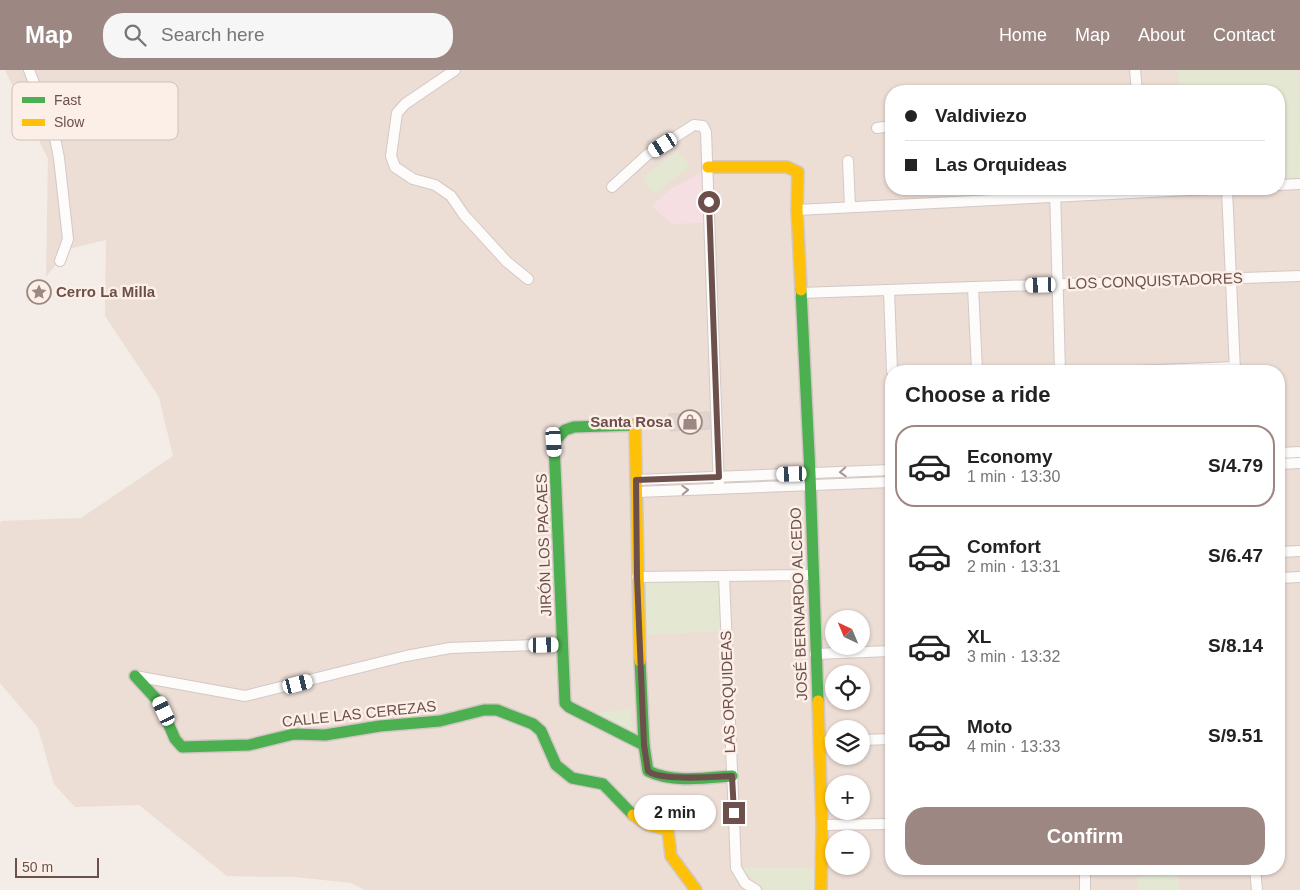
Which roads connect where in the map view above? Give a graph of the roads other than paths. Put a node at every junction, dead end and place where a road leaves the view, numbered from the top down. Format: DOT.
graph roads {
  1 [pos="29,70"];
  2 [pos="455,70"];
  3 [pos="1135,70"];
  4 [pos="34,82"];
  5 [pos="1136,85"];
  6 [pos="885,127"];
  7 [pos="877,128"];
  8 [pos="55,140"];
  9 [pos="848,161"];
  10 [pos="708,167"];
  11 [pos="1300,184"];
  12 [pos="1285,185"];
  13 [pos="612,187"];
  14 [pos="1026,195"];
  15 [pos="1055,195"];
  16 [pos="1226,195"];
  17 [pos="850,207"];
  18 [pos="797,210"];
  19 [pos="60,261"];
  20 [pos="1300,276"];
  21 [pos="528,279"];
  22 [pos="1230,279"];
  23 [pos="1058,284"];
  24 [pos="973,287"];
  25 [pos="888,290"];
  26 [pos="800,293"];
  27 [pos="892,365"];
  28 [pos="977,365"];
  29 [pos="1060,365"];
  30 [pos="1235,365"];
  31 [pos="1300,452"];
  32 [pos="1285,453"];
  33 [pos="1300,463"];
  34 [pos="1285,464"];
  35 [pos="885,470"];
  36 [pos="810,474"];
  37 [pos="719,477"];
  38 [pos="885,482"];
  39 [pos="636,486"];
  40 [pos="810,486"];
  41 [pos="719,489"];
  42 [pos="1300,551"];
  43 [pos="1285,552"];
  44 [pos="812,575"];
  45 [pos="724,576"];
  46 [pos="637,577"];
  47 [pos="1300,577"];
  48 [pos="1285,578"];
  49 [pos="561,644"];
  50 [pos="885,651"];
  51 [pos="815,654"];
  52 [pos="136,676"];
  53 [pos="885,739"];
  54 [pos="870,740"];
  55 [pos="819,742"];
  56 [pos="825,742"];
  57 [pos="644,745"];
  58 [pos="732,776"];
  59 [pos="885,824"];
  60 [pos="822,825"];
  61 [pos="1085,875"];
  62 [pos="1256,875"];
  63 [pos="696,890"];
  64 [pos="756,890"];
  65 [pos="821,890"];
  66 [pos="1084,890"];
  67 [pos="1257,890"];
  1 -- 4 [label="street"];
  2 -- 21 [label="street"];
  3 -- 5 [label="street"];
  6 -- 7 [label="street"];
  8 -- 19 [label="street"];
  9 -- 17 [label="street"];
  10 -- 13 [label="street"];
  10 -- 18 [label="street, JOSÉ BERNARDO ALCEDO"];
  10 -- 37 [label="street"];
  11 -- 12 [label="street"];
  14 -- 17 [label="street"];
  15 -- 23 [label="street"];
  16 -- 22 [label="street"];
  17 -- 18 [label="street"];
  18 -- 26 [label="street, JOSÉ BERNARDO ALCEDO"];
  20 -- 22 [label="street, LOS CONQUISTADORES"];
  22 -- 23 [label="street, LOS CONQUISTADORES"];
  22 -- 30 [label="street"];
  23 -- 24 [label="street, LOS CONQUISTADORES"];
  23 -- 29 [label="street"];
  24 -- 25 [label="street, LOS CONQUISTADORES"];
  24 -- 28 [label="street"];
  25 -- 26 [label="street, LOS CONQUISTADORES"];
  25 -- 27 [label="street"];
  26 -- 36 [label="street, JOSÉ BERNARDO ALCEDO"];
  31 -- 32 [label="street"];
  33 -- 34 [label="street"];
  35 -- 36 [label="street, one-way"];
  36 -- 37 [label="street"];
  36 -- 40 [label="street, JOSÉ BERNARDO ALCEDO"];
  37 -- 39 [label="street"];
  37 -- 41 [label="street"];
  38 -- 40 [label="street"];
  39 -- 41 [label="street, one-way"];
  39 -- 46 [label="street"];
  39 -- 49 [label="street, JIRÓN LOS PACAES"];
  40 -- 41 [label="street"];
  40 -- 44 [label="street, JOSÉ BERNARDO ALCEDO"];
  42 -- 43 [label="street"];
  44 -- 45 [label="street"];
  44 -- 51 [label="street, JOSÉ BERNARDO ALCEDO"];
  45 -- 46 [label="street"];
  45 -- 58 [label="street, LAS ORQUIDEAS"];
  46 -- 57 [label="street"];
  47 -- 48 [label="street"];
  49 -- 52 [label="street"];
  49 -- 57 [label="street, JIRÓN LOS PACAES"];
  50 -- 51 [label="street"];
  51 -- 55 [label="street, JOSÉ BERNARDO ALCEDO"];
  52 -- 63 [label="street, CALLE LAS CEREZAS"];
  53 -- 54 [label="street"];
  55 -- 56 [label="street"];
  55 -- 60 [label="street, JOSÉ BERNARDO ALCEDO"];
  57 -- 58 [label="street"];
  58 -- 64 [label="street, LAS ORQUIDEAS"];
  59 -- 60 [label="street"];
  60 -- 65 [label="street, JOSÉ BERNARDO ALCEDO"];
  61 -- 66 [label="street"];
  62 -- 67 [label="street"];
}
